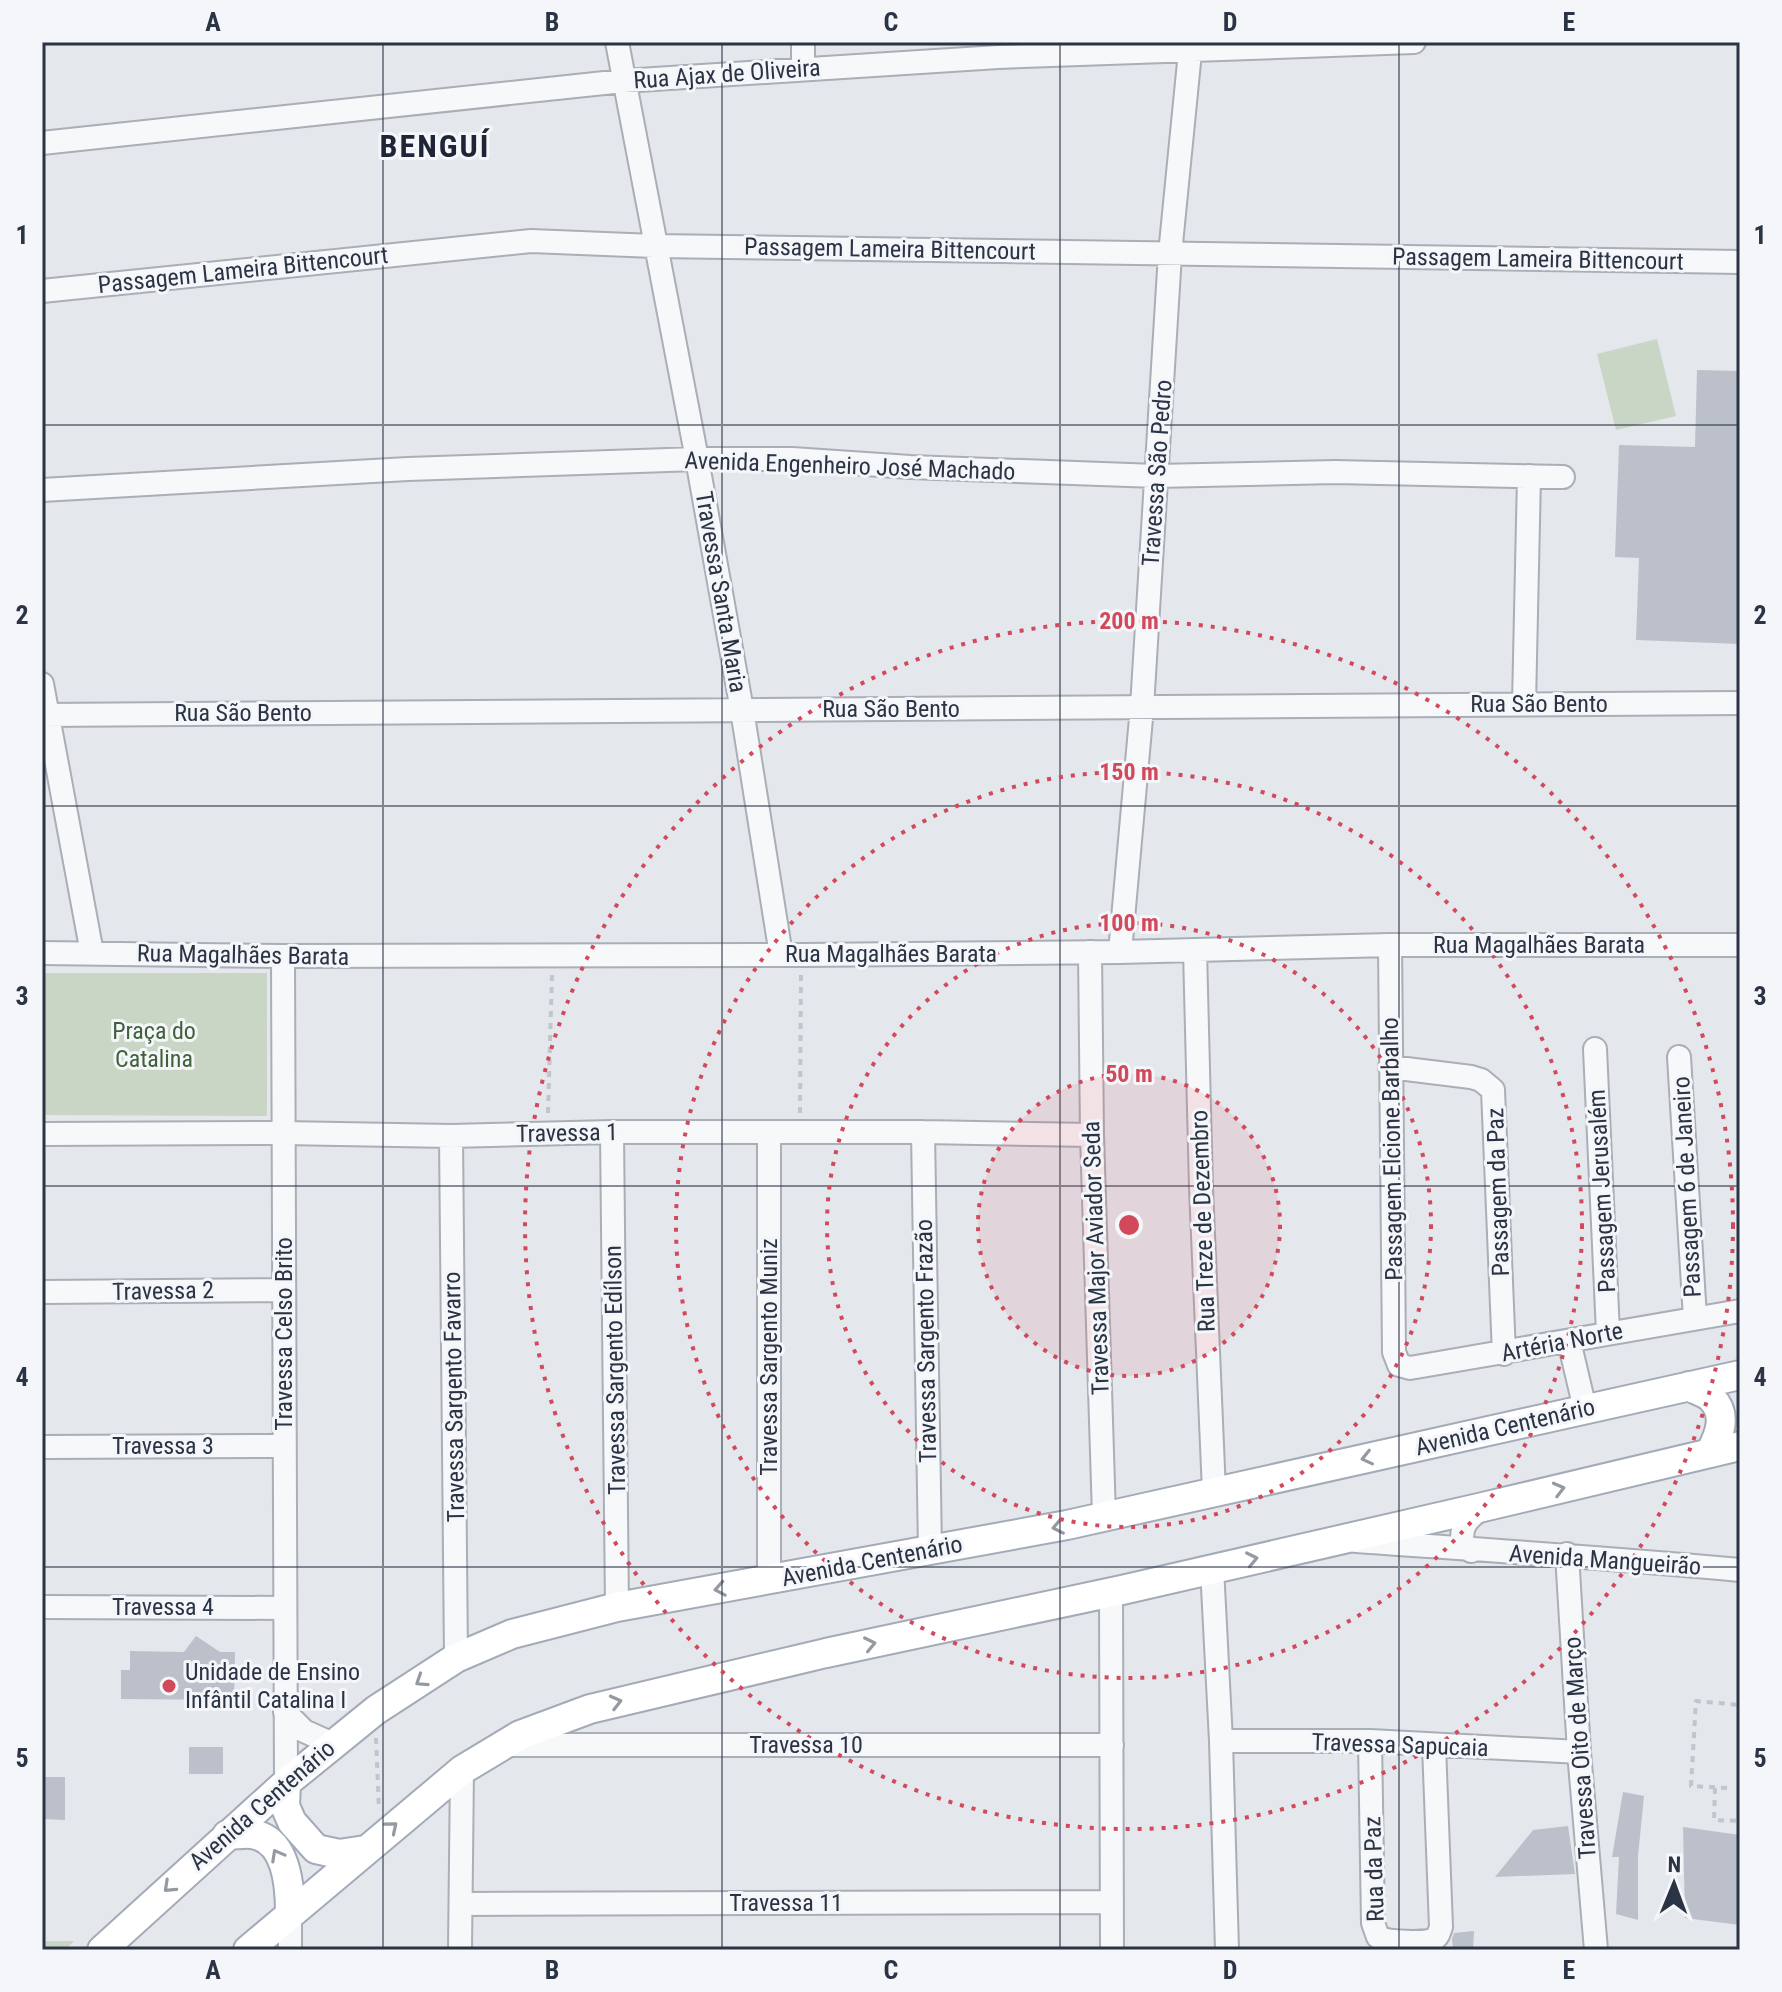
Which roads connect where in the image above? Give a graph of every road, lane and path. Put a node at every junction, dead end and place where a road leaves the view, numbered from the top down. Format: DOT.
graph roads {
  1 [pos="617,42"];
  2 [pos="803,42"];
  3 [pos="1414,42"];
  4 [pos="1190,45"];
  5 [pos="803,69"];
  6 [pos="623,81"];
  7 [pos="42,143"];
  8 [pos="654,246"];
  9 [pos="1170,254"];
  10 [pos="1740,262"];
  11 [pos="42,291"];
  12 [pos="697,459"];
  13 [pos="1156,476"];
  14 [pos="1529,476"];
  15 [pos="1563,477"];
  16 [pos="42,490"];
  17 [pos="42,684"];
  18 [pos="1740,703"];
  19 [pos="1524,704"];
  20 [pos="1142,707"];
  21 [pos="742,710"];
  22 [pos="45,715"];
  23 [pos="1390,945"];
  24 [pos="1740,945"];
  25 [pos="1195,950"];
  26 [pos="1090,952"];
  27 [pos="1120,952"];
  28 [pos="42,953"];
  29 [pos="92,953"];
  30 [pos="552,955"];
  31 [pos="791,955"];
  32 [pos="283,956"];
  33 [pos="1595,1049"];
  34 [pos="1679,1057"];
  35 [pos="1390,1067"];
  36 [pos="612,1132"];
  37 [pos="923,1132"];
  38 [pos="283,1133"];
  39 [pos="548,1133"];
  40 [pos="769,1133"];
  41 [pos="800,1133"];
  42 [pos="42,1134"];
  43 [pos="1092,1135"];
  44 [pos="451,1136"];
  45 [pos="283,1290"];
  46 [pos="42,1292"];
  47 [pos="1740,1311"];
  48 [pos="1695,1318"];
  49 [pos="1608,1333"];
  50 [pos="1569,1341"];
  51 [pos="1394,1352"];
  52 [pos="1504,1354"];
  53 [pos="1740,1375"];
  54 [pos="1740,1384"];
  55 [pos="1689,1386"];
  56 [pos="1585,1409"];
  57 [pos="1740,1421"];
  58 [pos="284,1446"];
  59 [pos="1740,1446"];
  60 [pos="42,1447"];
  61 [pos="1710,1453"];
  62 [pos="1214,1492"];
  63 [pos="1483,1507"];
  64 [pos="1104,1516"];
  65 [pos="1339,1540"];
  66 [pos="930,1550"];
  67 [pos="1471,1551"];
  68 [pos="1567,1554"];
  69 [pos="1212,1568"];
  70 [pos="1740,1570"];
  71 [pos="769,1580"];
  72 [pos="1111,1592"];
  73 [pos="42,1607"];
  74 [pos="617,1607"];
  75 [pos="285,1608"];
  76 [pos="456,1658"];
  77 [pos="1740,1705"];
  78 [pos="376,1710"];
  79 [pos="285,1712"];
  80 [pos="1221,1741"];
  81 [pos="1370,1741"];
  82 [pos="333,1744"];
  83 [pos="500,1745"];
  84 [pos="1112,1745"];
  85 [pos="1434,1746"];
  86 [pos="1579,1752"];
  87 [pos="462,1770"];
  88 [pos="286,1783"];
  89 [pos="1715,1788"];
  90 [pos="1727,1788"];
  91 [pos="1740,1821"];
  92 [pos="388,1830"];
  93 [pos="227,1835"];
  94 [pos="365,1850"];
  95 [pos="1112,1902"];
  96 [pos="461,1904"];
  97 [pos="290,1913"];
  98 [pos="1594,1946"];
  99 [pos="102,1950"];
  100 [pos="248,1950"];
  101 [pos="290,1950"];
  102 [pos="460,1950"];
  103 [pos="1112,1950"];
  104 [pos="1227,1950"];
  1 -- 6 [label="street, Travessa Santa Maria"];
  2 -- 5 [label="street"];
  3 -- 4 [label="street, Rua Ajax de Oliveira"];
  4 -- 5 [label="street, Rua Ajax de Oliveira"];
  4 -- 9 [label="street, Travessa São Pedro"];
  5 -- 6 [label="street, Rua Ajax de Oliveira"];
  6 -- 7 [label="street, Rua Ajax de Oliveira"];
  6 -- 8 [label="street, Travessa Santa Maria"];
  8 -- 9 [label="street, Passagem Lameira Bittencourt"];
  8 -- 11 [label="street, Passagem Lameira Bittencourt"];
  8 -- 12 [label="street, Travessa Santa Maria"];
  9 -- 10 [label="street, Passagem Lameira Bittencourt"];
  9 -- 13 [label="street, Travessa São Pedro"];
  12 -- 13 [label="street, Avenida Engenheiro José Machado"];
  12 -- 16 [label="street, Avenida Engenheiro José Machado"];
  12 -- 21 [label="street, Travessa Santa Maria"];
  13 -- 14 [label="street, Avenida Engenheiro José Machado"];
  13 -- 20 [label="street, Travessa São Pedro"];
  14 -- 15 [label="street, Avenida Engenheiro José Machado"];
  14 -- 19 [label="street"];
  17 -- 22 [label="street"];
  18 -- 19 [label="street, Rua São Bento"];
  19 -- 20 [label="street, Rua São Bento"];
  20 -- 21 [label="street, Rua São Bento"];
  20 -- 27 [label="street, Travessa São Pedro"];
  21 -- 22 [label="street, Rua São Bento"];
  21 -- 31 [label="street, Travessa Santa Maria"];
  22 -- 29 [label="street"];
  23 -- 24 [label="street, Rua Magalhães Barata"];
  23 -- 25 [label="street, Rua Magalhães Barata"];
  23 -- 35 [label="street, Passagem Elcione Barbalho"];
  25 -- 27 [label="street, Rua Magalhães Barata"];
  25 -- 62 [label="street, Rua Treze de Dezembro"];
  26 -- 27 [label="street, Rua Magalhães Barata"];
  26 -- 31 [label="street, Rua Magalhães Barata"];
  26 -- 43 [label="street, Travessa Major Aviador Seda"];
  28 -- 29 [label="street, Rua Magalhães Barata"];
  29 -- 32 [label="street, Rua Magalhães Barata"];
  30 -- 31 [label="street, Rua Magalhães Barata"];
  30 -- 32 [label="street, Rua Magalhães Barata"];
  30 -- 39 [label="path"];
  31 -- 41 [label="path"];
  32 -- 38 [label="street, Travessa Celso Brito"];
  33 -- 49 [label="street, Passagem Jerusalém"];
  34 -- 48 [label="street, Passagem 6 de Janeiro"];
  35 -- 51 [label="street, Passagem Elcione Barbalho"];
  35 -- 52 [label="street, Passagem da Paz"];
  36 -- 39 [label="street, Travessa 1"];
  36 -- 40 [label="street, Travessa 1"];
  36 -- 74 [label="street, Travessa Sargento Edílson"];
  37 -- 41 [label="street, Travessa 1"];
  37 -- 43 [label="street, Travessa 1"];
  37 -- 66 [label="street, Travessa Sargento Frazão"];
  38 -- 42 [label="street, Travessa 1"];
  38 -- 44 [label="street, Travessa 1"];
  38 -- 45 [label="street, Travessa Celso Brito"];
  39 -- 44 [label="street, Travessa 1"];
  40 -- 41 [label="street, Travessa 1"];
  40 -- 71 [label="street, Travessa Sargento Muniz"];
  43 -- 64 [label="street, Travessa Major Aviador Seda"];
  44 -- 76 [label="street, Travessa Sargento Favarro"];
  45 -- 46 [label="street, Travessa 2"];
  45 -- 58 [label="street, Travessa Celso Brito"];
  47 -- 48 [label="street, Artéria Norte"];
  48 -- 49 [label="street, Artéria Norte"];
  49 -- 50 [label="street, Artéria Norte"];
  50 -- 52 [label="street, Artéria Norte"];
  50 -- 56 [label="street"];
  51 -- 52 [label="street, Artéria Norte"];
  53 -- 55 [label="main road, Avenida Centenário"];
  54 -- 57 [label="main road"];
  55 -- 56 [label="main road, Avenida Centenário"];
  55 -- 61 [label="main road"];
  56 -- 62 [label="main road, Avenida Centenário, one-way"];
  58 -- 60 [label="street, Travessa 3"];
  58 -- 75 [label="street, Travessa Celso Brito"];
  59 -- 61 [label="main road"];
  63 -- 61 [label="main road, one-way"];
  62 -- 64 [label="main road, Avenida Centenário"];
  63 -- 65 [label="main road"];
  63 -- 67 [label="street"];
  64 -- 66 [label="main road, Avenida Centenário, one-way"];
  65 -- 67 [label="street, Avenida Mangueirão"];
  69 -- 65 [label="main road, one-way"];
  66 -- 71 [label="main road, Avenida Centenário"];
  67 -- 68 [label="street, Avenida Mangueirão"];
  68 -- 70 [label="street, Avenida Mangueirão"];
  68 -- 86 [label="street, Travessa Oito de Março"];
  69 -- 72 [label="main road"];
  69 -- 80 [label="street"];
  71 -- 74 [label="main road, Avenida Centenário, one-way"];
  83 -- 72 [label="main road, one-way"];
  72 -- 84 [label="street"];
  73 -- 75 [label="street, Travessa 4"];
  74 -- 76 [label="main road, Avenida Centenário"];
  75 -- 79 [label="street, Travessa Celso Brito"];
  76 -- 78 [label="main road, Avenida Centenário, one-way"];
  77 -- 89 [label="path"];
  78 -- 82 [label="main road, Avenida Centenário"];
  78 -- 92 [label="path"];
  79 -- 82 [label="street"];
  79 -- 88 [label="street, Travessa Celso Brito"];
  80 -- 81 [label="street, Travessa Sapucaia"];
  80 -- 104 [label="street"];
  81 -- 85 [label="street, Travessa Sapucaia"];
  81 -- 85 [label="street, Rua da Paz"];
  82 -- 88 [label="main road, Avenida Centenário"];
  83 -- 84 [label="street, Travessa 10"];
  83 -- 87 [label="main road"];
  84 -- 95 [label="street"];
  85 -- 86 [label="street, Travessa Sapucaia"];
  86 -- 98 [label="street, Travessa Oito de Março"];
  92 -- 87 [label="main road, one-way"];
  87 -- 96 [label="street"];
  88 -- 93 [label="main road, Avenida Centenário"];
  88 -- 94 [label="main road"];
  89 -- 90 [label="path"];
  89 -- 91 [label="path"];
  92 -- 94 [label="main road"];
  97 -- 93 [label="main road, one-way"];
  93 -- 99 [label="main road, Avenida Centenário, one-way"];
  94 -- 97 [label="main road"];
  95 -- 96 [label="street, Travessa 11"];
  95 -- 103 [label="street"];
  96 -- 102 [label="street"];
  97 -- 100 [label="main road"];
  97 -- 101 [label="street"];
}
